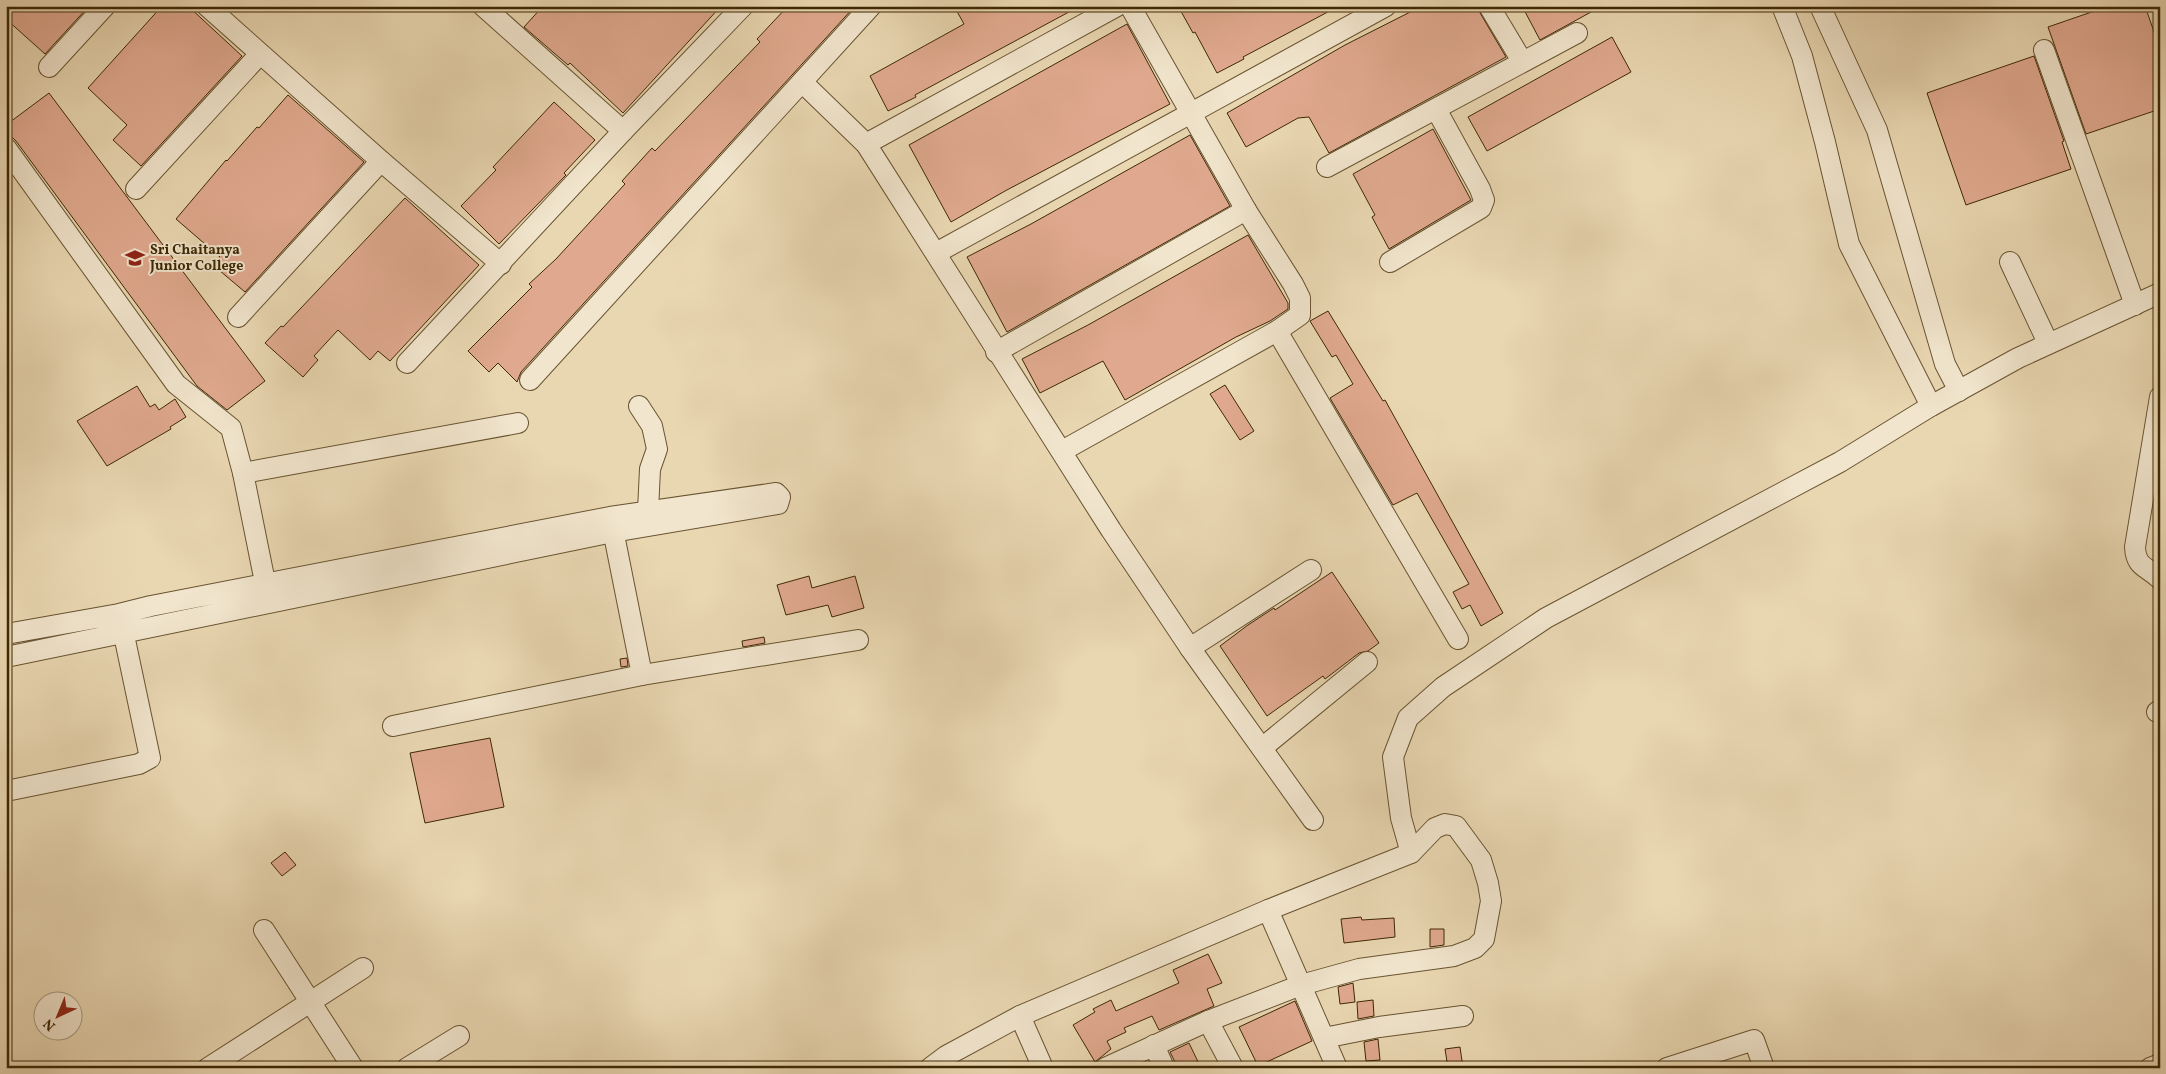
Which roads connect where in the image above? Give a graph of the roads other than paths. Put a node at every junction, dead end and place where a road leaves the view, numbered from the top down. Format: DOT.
graph roads {
  1 [pos="105,6"];
  2 [pos="207,6"];
  3 [pos="743,6"];
  4 [pos="871,6"];
  5 [pos="1117,6"];
  6 [pos="1130,6"];
  7 [pos="1386,6"];
  8 [pos="1489,6"];
  9 [pos="1782,6"];
  10 [pos="1820,6"];
  11 [pos="488,8"];
  12 [pos="1577,33"];
  13 [pos="2044,50"];
  14 [pos="260,54"];
  15 [pos="1522,61"];
  16 [pos="49,67"];
  17 [pos="802,82"];
  18 [pos="1436,110"];
  19 [pos="1190,113"];
  20 [pos="622,131"];
  21 [pos="866,144"];
  22 [pos="6,148"];
  23 [pos="381,161"];
  24 [pos="1327,167"];
  25 [pos="136,189"];
  26 [pos="1246,210"];
  27 [pos="936,252"];
  28 [pos="1390,262"];
  29 [pos="2010,262"];
  30 [pos="501,264"];
  31 [pos="2160,294"];
  32 [pos="2135,305"];
  33 [pos="238,317"];
  34 [pos="1277,331"];
  35 [pos="2048,343"];
  36 [pos="996,352"];
  37 [pos="407,363"];
  38 [pos="530,380"];
  39 [pos="1959,391"];
  40 [pos="2160,398"];
  41 [pos="639,406"];
  42 [pos="1931,406"];
  43 [pos="518,423"];
  44 [pos="1062,451"];
  45 [pos="244,472"];
  46 [pos="648,512"];
  47 [pos="612,525"];
  48 [pos="1311,570"];
  49 [pos="2159,576"];
  50 [pos="265,584"];
  51 [pos="270,604"];
  52 [pos="118,614"];
  53 [pos="6,634"];
  54 [pos="124,634"];
  55 [pos="1458,639"];
  56 [pos="858,640"];
  57 [pos="1190,648"];
  58 [pos="6,657"];
  59 [pos="1367,662"];
  60 [pos="642,675"];
  61 [pos="393,726"];
  62 [pos="1262,748"];
  63 [pos="6,791"];
  64 [pos="1313,820"];
  65 [pos="1411,853"];
  66 [pos="1268,910"];
  67 [pos="264,930"];
  68 [pos="363,968"];
  69 [pos="1301,985"];
  70 [pos="311,1002"];
  71 [pos="1020,1016"];
  72 [pos="1463,1016"];
  73 [pos="1208,1021"];
  74 [pos="459,1036"];
  75 [pos="1324,1038"];
  76 [pos="1154,1045"];
  77 [pos="949,1062"];
  78 [pos="2160,1064"];
  79 [pos="208,1068"];
  80 [pos="352,1068"];
  81 [pos="407,1068"];
  82 [pos="930,1068"];
  83 [pos="1043,1068"];
  84 [pos="1105,1068"];
  85 [pos="1164,1068"];
  86 [pos="1233,1068"];
  87 [pos="1337,1068"];
  88 [pos="1667,1068"];
  89 [pos="1764,1068"];
  90 [pos="2150,1068"];
  1 -- 16 [label="street"];
  2 -- 14 [label="street"];
  3 -- 20 [label="street"];
  4 -- 17 [label="street"];
  5 -- 21 [label="street"];
  6 -- 19 [label="street"];
  7 -- 19 [label="street"];
  8 -- 15 [label="street"];
  9 -- 42 [label="street"];
  10 -- 39 [label="street"];
  11 -- 20 [label="street"];
  12 -- 15 [label="street"];
  13 -- 32 [label="street"];
  14 -- 23 [label="street"];
  14 -- 25 [label="street"];
  15 -- 18 [label="street"];
  17 -- 21 [label="street"];
  17 -- 38 [label="street"];
  18 -- 24 [label="street"];
  18 -- 28 [label="street"];
  19 -- 26 [label="street"];
  19 -- 27 [label="street"];
  20 -- 30 [label="street"];
  21 -- 27 [label="street"];
  22 -- 45 [label="street"];
  23 -- 30 [label="street"];
  23 -- 33 [label="street"];
  26 -- 34 [label="street"];
  26 -- 36 [label="street"];
  27 -- 36 [label="street"];
  29 -- 35 [label="street"];
  30 -- 37 [label="street"];
  31 -- 32 [label="street"];
  32 -- 35 [label="street"];
  34 -- 44 [label="street"];
  34 -- 55 [label="street"];
  35 -- 39 [label="street"];
  36 -- 44 [label="street"];
  39 -- 42 [label="street"];
  40 -- 49 [label="street"];
  41 -- 46 [label="street"];
  42 -- 65 [label="street"];
  43 -- 45 [label="street"];
  44 -- 57 [label="street"];
  45 -- 50 [label="street"];
  46 -- 47 [label="street"];
  46 -- 47 [label="street"];
  47 -- 50 [label="street"];
  47 -- 51 [label="street"];
  47 -- 60 [label="street"];
  48 -- 57 [label="street"];
  50 -- 51 [label="street"];
  50 -- 52 [label="street"];
  51 -- 54 [label="street"];
  52 -- 53 [label="street"];
  52 -- 54 [label="street"];
  54 -- 58 [label="street"];
  54 -- 63 [label="street"];
  56 -- 60 [label="street"];
  57 -- 62 [label="street"];
  59 -- 62 [label="street"];
  60 -- 61 [label="street"];
  62 -- 64 [label="street"];
  65 -- 66 [label="street"];
  65 -- 69 [label="street"];
  66 -- 69 [label="street"];
  66 -- 71 [label="street"];
  67 -- 70 [label="street"];
  68 -- 70 [label="street"];
  69 -- 73 [label="street"];
  69 -- 75 [label="street"];
  70 -- 79 [label="street"];
  70 -- 80 [label="street"];
  71 -- 77 [label="street"];
  71 -- 83 [label="street"];
  72 -- 75 [label="street"];
  73 -- 76 [label="street"];
  73 -- 86 [label="street"];
  74 -- 81 [label="street"];
  75 -- 87 [label="street"];
  76 -- 84 [label="street"];
  76 -- 85 [label="street"];
  77 -- 82 [label="street"];
  78 -- 90 [label="street"];
  88 -- 89 [label="street"];
}
